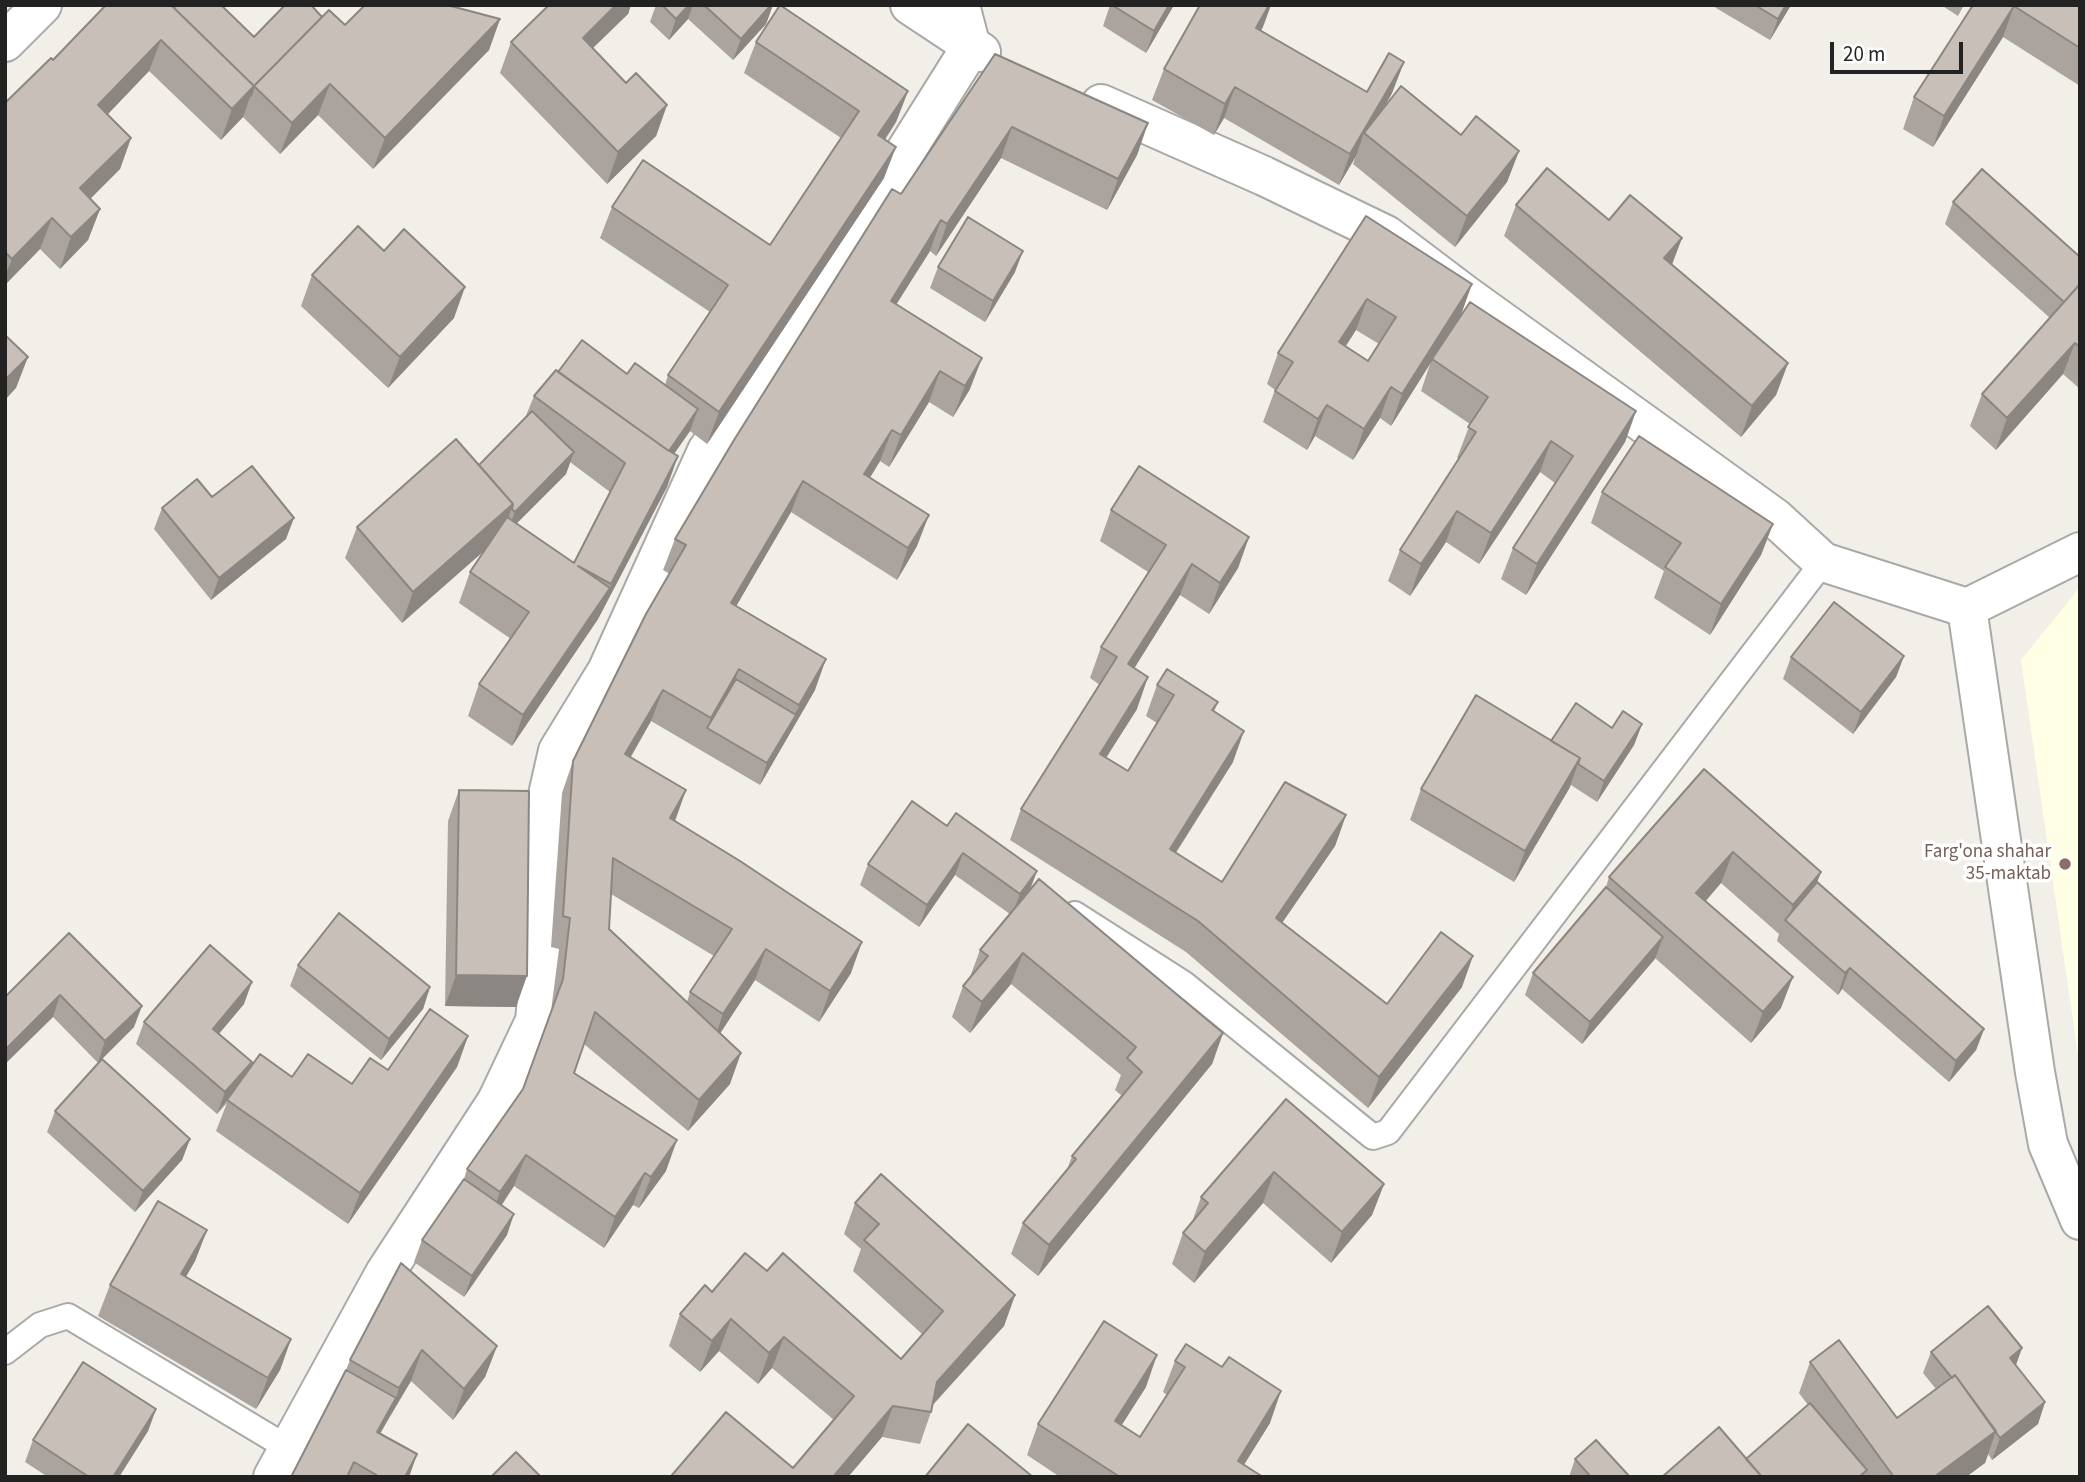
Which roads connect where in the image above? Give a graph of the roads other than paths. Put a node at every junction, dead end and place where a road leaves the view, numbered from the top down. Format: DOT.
graph roads {
  1 [pos="42,5"];
  2 [pos="910,5"];
  3 [pos="960,5"];
  4 [pos="5,42"];
  5 [pos="971,47"];
  6 [pos="1010,64"];
  7 [pos="1073,92"];
  8 [pos="2080,552"];
  9 [pos="1823,562"];
  10 [pos="1967,608"];
  11 [pos="1056,902"];
  12 [pos="2080,1220"];
  13 [pos="5,1352"];
  14 [pos="280,1462"];
  1 -- 4 [label="street"];
  2 -- 5 [label="street"];
  3 -- 5 [label="street"];
  5 -- 6 [label="street"];
  5 -- 14 [label="street"];
  7 -- 9 [label="street"];
  8 -- 10 [label="street"];
  9 -- 10 [label="street"];
  9 -- 11 [label="lane"];
  10 -- 12 [label="street"];
  13 -- 14 [label="lane"];
}
